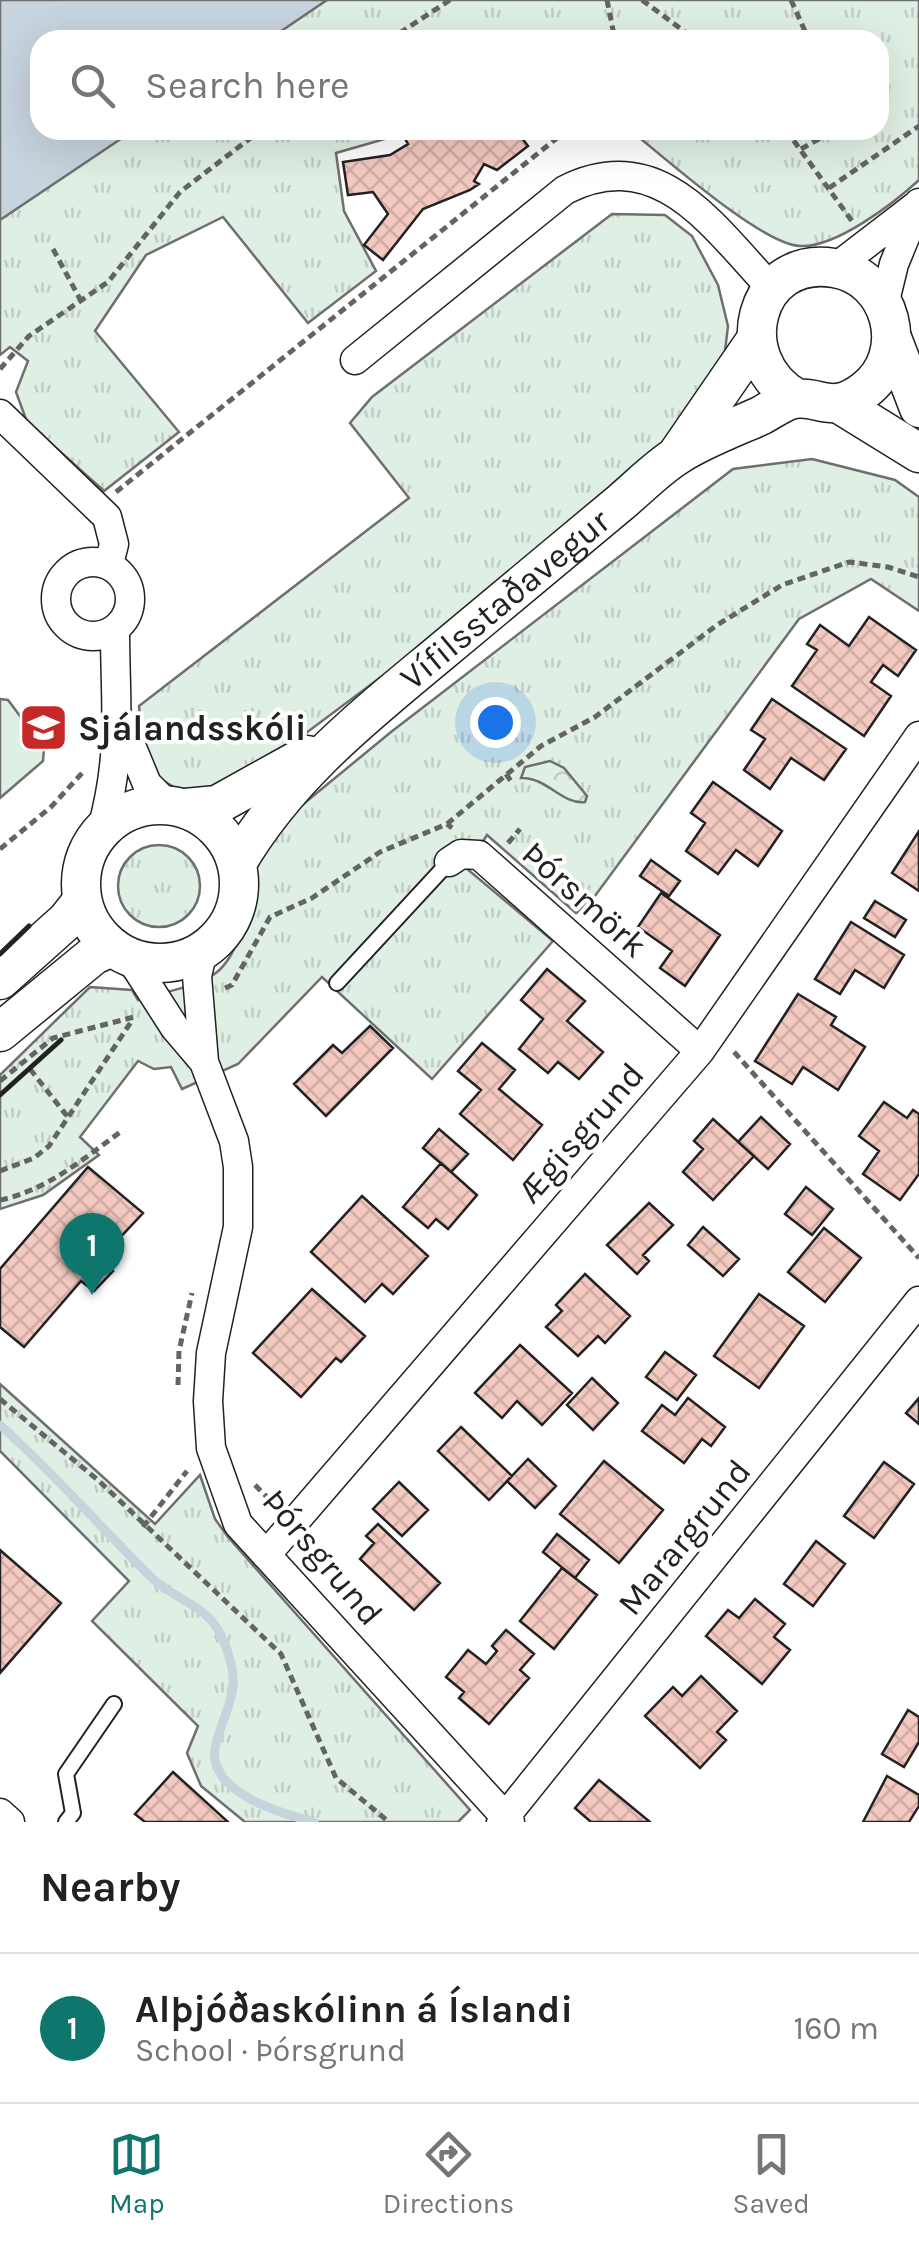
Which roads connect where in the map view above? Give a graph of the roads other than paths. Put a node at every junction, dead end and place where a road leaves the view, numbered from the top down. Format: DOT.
graph roads {
  1 [pos="919,203"];
  2 [pos="835,268"];
  3 [pos="773,290"];
  4 [pos="888,321"];
  5 [pos="755,340"];
  6 [pos="355,360"];
  7 [pos="796,398"];
  8 [pos="838,402"];
  9 [pos="919,408"];
  10 [pos="0,414"];
  11 [pos="919,454"];
  12 [pos="677,456"];
  13 [pos="109,564"];
  14 [pos="115,629"];
  15 [pos="120,720"];
  16 [pos="919,736"];
  17 [pos="332,742"];
  18 [pos="176,806"];
  19 [pos="102,829"];
  20 [pos="449,862"];
  21 [pos="237,864"];
  22 [pos="82,900"];
  23 [pos="204,950"];
  24 [pos="121,952"];
  25 [pos="0,980"];
  26 [pos="337,983"];
  27 [pos="0,1032"];
  28 [pos="708,1041"];
  29 [pos="204,1062"];
  30 [pos="919,1301"];
  31 [pos="266,1555"];
  32 [pos="114,1704"];
  33 [pos="0,1812"];
  34 [pos="505,1820"];
  35 [pos="10,1822"];
  36 [pos="66,1822"];
  1 -- 2 [label="street"];
  1 -- 4 [label="street"];
  2 -- 3 [label="street"];
  2 -- 4 [label="street"];
  3 -- 5 [label="street, Vífilsstaðavegur"];
  3 -- 6 [label="street"];
  4 -- 8 [label="street"];
  4 -- 9 [label="street"];
  5 -- 7 [label="street"];
  5 -- 12 [label="street, Vífilsstaðavegur"];
  7 -- 8 [label="street"];
  7 -- 12 [label="street, Vífilsstaðavegur"];
  8 -- 11 [label="street"];
  10 -- 13 [label="street"];
  12 -- 17 [label="street, Vífilsstaðavegur"];
  13 -- 14 [label="street"];
  13 -- 14 [label="street"];
  14 -- 15 [label="street"];
  15 -- 18 [label="street"];
  15 -- 19 [label="street"];
  16 -- 28 [label="street, Ægisgrund"];
  17 -- 18 [label="street, Vífilsstaðavegur"];
  17 -- 21 [label="street, Vífilsstaðavegur"];
  18 -- 19 [label="street, Vífilsstaðavegur"];
  18 -- 21 [label="street"];
  19 -- 22 [label="street"];
  20 -- 26 [label="lane, Þórsmörk"];
  20 -- 28 [label="street, Þórsmörk"];
  21 -- 23 [label="street, Vífilsstaðavegur"];
  22 -- 24 [label="street"];
  22 -- 25 [label="street"];
  23 -- 24 [label="street"];
  23 -- 29 [label="street, Þórsgrund"];
  24 -- 27 [label="street"];
  24 -- 29 [label="street, Þórsgrund"];
  28 -- 31 [label="street, Ægisgrund"];
  29 -- 31 [label="street, Þórsgrund"];
  30 -- 34 [label="street, Marargrund"];
  31 -- 34 [label="street, Þórsgrund"];
  32 -- 36 [label="lane"];
  33 -- 35 [label="street"];
}
